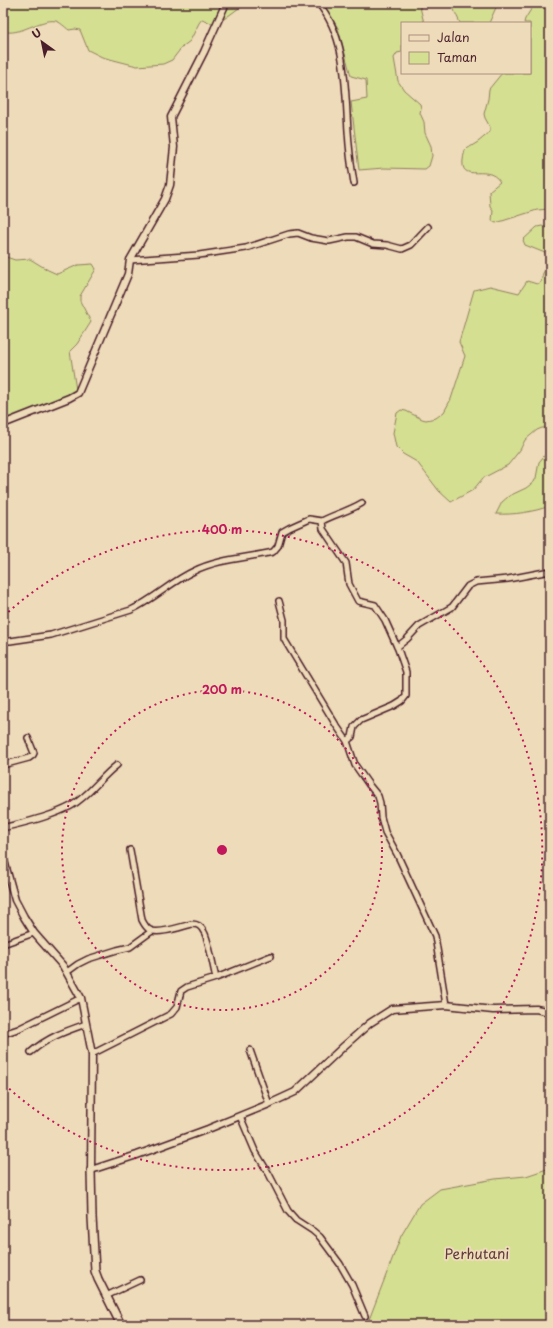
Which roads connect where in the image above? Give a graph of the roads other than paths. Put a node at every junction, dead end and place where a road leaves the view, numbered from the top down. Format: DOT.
graph roads {
  1 [pos="226,3"];
  2 [pos="318,3"];
  3 [pos="354,183"];
  4 [pos="428,227"];
  5 [pos="130,260"];
  6 [pos="3,424"];
  7 [pos="362,503"];
  8 [pos="322,521"];
  9 [pos="550,571"];
  10 [pos="279,601"];
  11 [pos="3,641"];
  12 [pos="397,647"];
  13 [pos="28,738"];
  14 [pos="347,741"];
  15 [pos="3,765"];
  16 [pos="117,765"];
  17 [pos="3,828"];
  18 [pos="130,850"];
  19 [pos="3,857"];
  20 [pos="6,878"];
  21 [pos="152,931"];
  22 [pos="34,933"];
  23 [pos="3,944"];
  24 [pos="271,956"];
  25 [pos="67,972"];
  26 [pos="216,978"];
  27 [pos="81,998"];
  28 [pos="446,1005"];
  29 [pos="550,1012"];
  30 [pos="86,1024"];
  31 [pos="3,1034"];
  32 [pos="250,1050"];
  33 [pos="32,1052"];
  34 [pos="92,1054"];
  35 [pos="269,1104"];
  36 [pos="240,1116"];
  37 [pos="91,1170"];
  38 [pos="140,1280"];
  39 [pos="106,1296"];
  40 [pos="365,1316"];
  41 [pos="120,1325"];
  1 -- 5 [label="street"];
  2 -- 3 [label="street"];
  4 -- 5 [label="street"];
  5 -- 6 [label="street"];
  7 -- 8 [label="street"];
  8 -- 11 [label="street"];
  8 -- 12 [label="street"];
  9 -- 12 [label="street"];
  10 -- 14 [label="street"];
  12 -- 14 [label="street"];
  13 -- 15 [label="street"];
  14 -- 28 [label="street"];
  16 -- 17 [label="street"];
  18 -- 21 [label="street"];
  19 -- 20 [label="street"];
  20 -- 22 [label="street"];
  21 -- 25 [label="street"];
  21 -- 26 [label="street"];
  22 -- 23 [label="street"];
  22 -- 25 [label="street"];
  24 -- 26 [label="street"];
  25 -- 27 [label="street"];
  26 -- 34 [label="street"];
  27 -- 30 [label="street"];
  27 -- 31 [label="street"];
  28 -- 29 [label="street"];
  28 -- 35 [label="street"];
  30 -- 33 [label="street"];
  30 -- 34 [label="street"];
  32 -- 35 [label="street"];
  34 -- 37 [label="street"];
  35 -- 36 [label="street"];
  36 -- 37 [label="street"];
  36 -- 40 [label="street"];
  37 -- 39 [label="main road"];
  38 -- 39 [label="street"];
  39 -- 41 [label="main road"];
}
